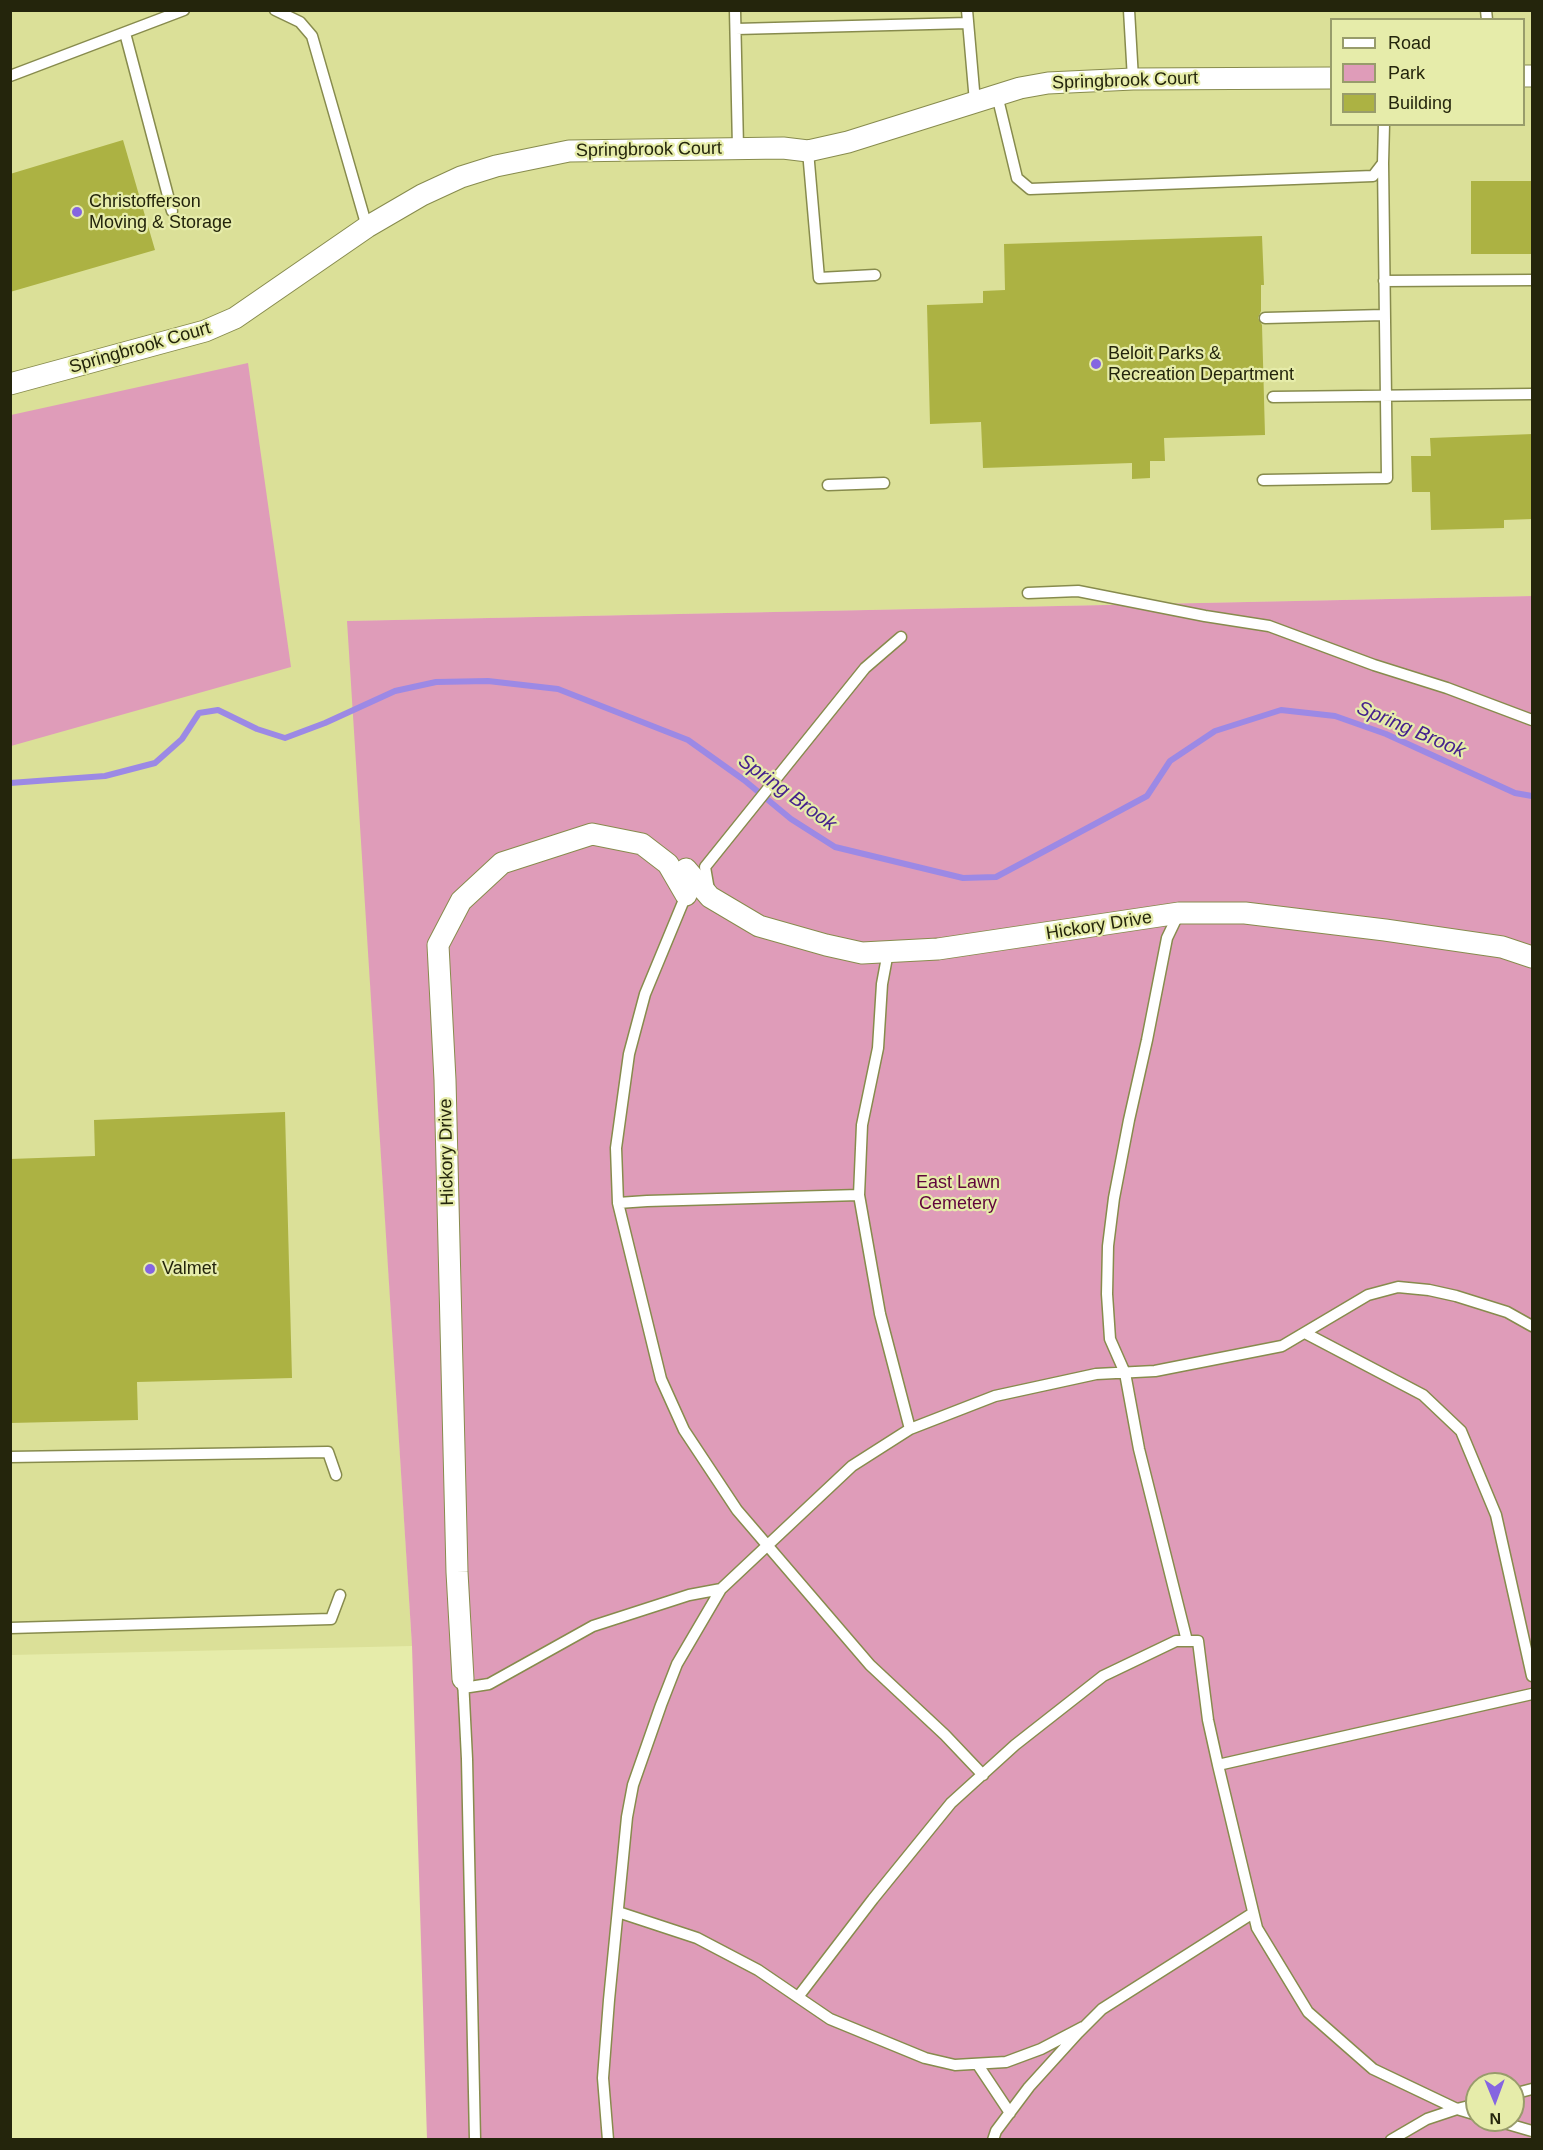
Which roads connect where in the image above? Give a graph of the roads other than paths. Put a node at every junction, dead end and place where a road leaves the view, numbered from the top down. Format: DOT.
graph roads {
  1 [pos="184,10"];
  2 [pos="275,10"];
  3 [pos="735,10"];
  4 [pos="967,10"];
  5 [pos="1129,10"];
  6 [pos="968,23"];
  7 [pos="736,29"];
  8 [pos="124,33"];
  9 [pos="10,76"];
  10 [pos="1330,78"];
  11 [pos="1133,79"];
  12 [pos="997,95"];
  13 [pos="975,102"];
  14 [pos="1384,126"];
  15 [pos="738,148"];
  16 [pos="808,151"];
  17 [pos="1383,163"];
  18 [pos="172,210"];
  19 [pos="367,226"];
  20 [pos="875,275"];
  21 [pos="1533,280"];
  22 [pos="1384,281"];
  23 [pos="1384,315"];
  24 [pos="1265,318"];
  25 [pos="10,384"];
  26 [pos="1533,394"];
  27 [pos="1385,396"];
  28 [pos="1273,397"];
  29 [pos="1263,480"];
  30 [pos="884,483"];
  31 [pos="828,485"];
  32 [pos="1028,593"];
  33 [pos="901,637"];
  34 [pos="1533,720"];
  35 [pos="686,869"];
  36 [pos="686,895"];
  37 [pos="710,897"];
  38 [pos="1179,913"];
  39 [pos="888,952"];
  40 [pos="1533,957"];
  41 [pos="859,1196"];
  42 [pos="618,1203"];
  43 [pos="1533,1326"];
  44 [pos="1305,1333"];
  45 [pos="1125,1373"];
  46 [pos="910,1429"];
  47 [pos="10,1457"];
  48 [pos="336,1475"];
  49 [pos="766,1546"];
  50 [pos="721,1589"];
  51 [pos="340,1595"];
  52 [pos="10,1628"];
  53 [pos="1187,1641"];
  54 [pos="1533,1676"];
  55 [pos="463,1684"];
  56 [pos="1533,1694"];
  57 [pos="1218,1765"];
  58 [pos="982,1774"];
  59 [pos="618,1912"];
  60 [pos="1253,1913"];
  61 [pos="798,1997"];
  62 [pos="1083,2027"];
  63 [pos="978,2065"];
  64 [pos="1465,2107"];
  65 [pos="1457,2109"];
  66 [pos="1465,2111"];
  67 [pos="1010,2113"];
  68 [pos="475,2139"];
  69 [pos="608,2139"];
  70 [pos="993,2139"];
  71 [pos="1391,2139"];
  1 -- 8 [label="lane"];
  2 -- 19 [label="lane"];
  3 -- 7 [label="lane"];
  4 -- 6 [label="lane"];
  5 -- 11 [label="lane"];
  6 -- 7 [label="lane"];
  6 -- 13 [label="lane"];
  7 -- 15 [label="lane"];
  8 -- 9 [label="lane"];
  8 -- 18 [label="lane"];
  10 -- 11 [label="street, Springbrook Court"];
  11 -- 12 [label="street, Springbrook Court"];
  12 -- 13 [label="street, Springbrook Court"];
  12 -- 17 [label="lane"];
  13 -- 16 [label="street, Springbrook Court"];
  14 -- 17 [label="lane"];
  15 -- 16 [label="street, Springbrook Court"];
  15 -- 19 [label="street, Springbrook Court"];
  16 -- 20 [label="lane"];
  17 -- 22 [label="lane"];
  19 -- 25 [label="street, Springbrook Court"];
  21 -- 22 [label="lane"];
  22 -- 23 [label="lane"];
  23 -- 24 [label="lane"];
  23 -- 27 [label="lane"];
  26 -- 27 [label="lane"];
  27 -- 28 [label="lane"];
  27 -- 29 [label="lane"];
  30 -- 31 [label="lane"];
  32 -- 34 [label="lane"];
  33 -- 37 [label="lane"];
  35 -- 37 [label="street, Hickory Drive"];
  36 -- 42 [label="lane"];
  36 -- 55 [label="street, Hickory Drive"];
  37 -- 39 [label="street, Hickory Drive"];
  38 -- 39 [label="street, Hickory Drive"];
  38 -- 40 [label="street, Hickory Drive"];
  38 -- 45 [label="lane"];
  39 -- 41 [label="lane"];
  41 -- 42 [label="lane"];
  41 -- 46 [label="lane"];
  42 -- 49 [label="lane"];
  43 -- 44 [label="lane"];
  44 -- 45 [label="lane"];
  44 -- 54 [label="lane"];
  45 -- 46 [label="lane"];
  45 -- 53 [label="lane"];
  46 -- 49 [label="lane"];
  47 -- 48 [label="lane"];
  49 -- 50 [label="lane"];
  49 -- 58 [label="lane"];
  50 -- 55 [label="lane"];
  50 -- 59 [label="lane"];
  51 -- 52 [label="lane"];
  53 -- 57 [label="lane"];
  53 -- 58 [label="lane"];
  55 -- 68 [label="lane"];
  56 -- 57 [label="lane"];
  57 -- 60 [label="lane"];
  58 -- 61 [label="lane"];
  59 -- 61 [label="lane"];
  59 -- 69 [label="lane"];
  60 -- 62 [label="lane"];
  60 -- 65 [label="lane"];
  61 -- 63 [label="lane"];
  62 -- 63 [label="lane"];
  62 -- 67 [label="lane"];
  63 -- 67 [label="lane"];
  64 -- 65 [label="lane"];
  65 -- 66 [label="lane"];
  65 -- 71 [label="lane"];
  67 -- 70 [label="lane"];
}
